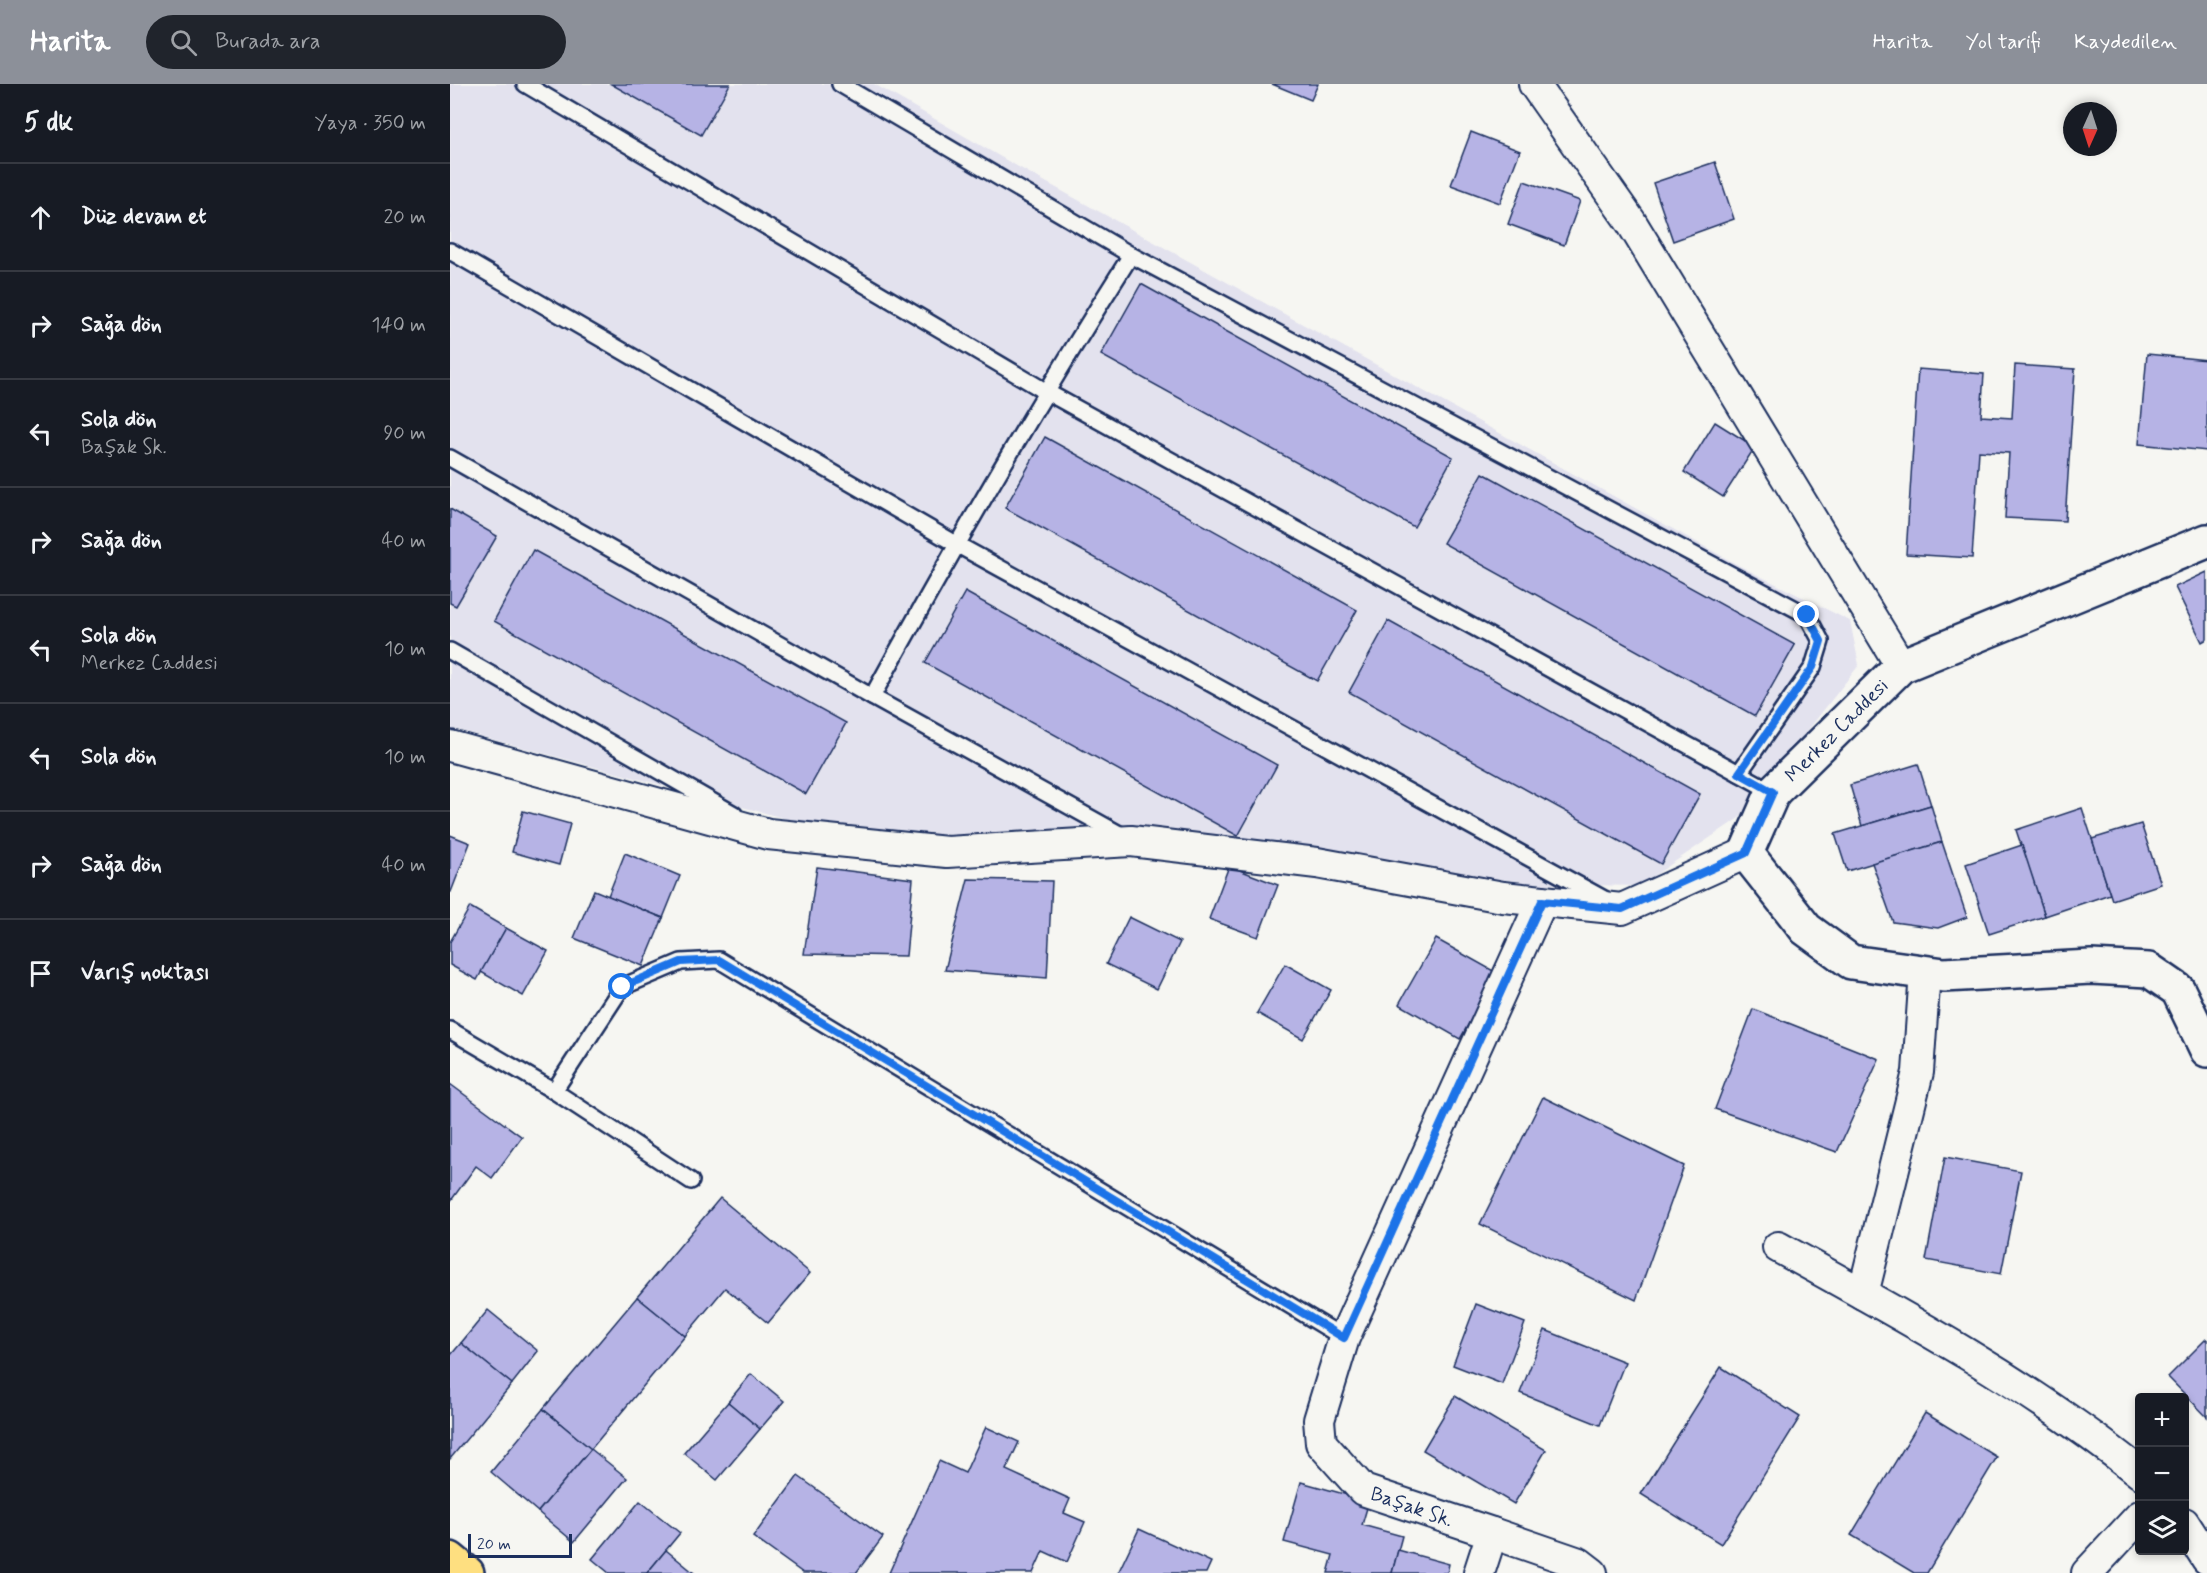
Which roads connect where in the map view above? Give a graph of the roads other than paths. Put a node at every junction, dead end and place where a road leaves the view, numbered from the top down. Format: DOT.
graph roads {
  1 [pos="525,84"];
  2 [pos="840,84"];
  3 [pos="1534,84"];
  4 [pos="450,251"];
  5 [pos="1131,255"];
  6 [pos="1045,391"];
  7 [pos="450,458"];
  8 [pos="2207,541"];
  9 [pos="956,544"];
  10 [pos="450,651"];
  11 [pos="1901,666"];
  12 [pos="872,698"];
  13 [pos="450,746"];
  14 [pos="1739,773"];
  15 [pos="1773,792"];
  16 [pos="768,834"];
  17 [pos="1131,841"];
  18 [pos="1746,853"];
  19 [pos="1542,901"];
  20 [pos="1622,909"];
  21 [pos="1925,972"];
  22 [pos="450,1030"];
  23 [pos="2207,1050"];
  24 [pos="554,1091"];
  25 [pos="691,1181"];
  26 [pos="1778,1247"];
  27 [pos="1863,1294"];
  28 [pos="1344,1338"];
  29 [pos="2135,1470"];
  30 [pos="2135,1520"];
  31 [pos="2189,1531"];
  32 [pos="1492,1533"];
  33 [pos="450,1559"];
  34 [pos="2207,1559"];
  35 [pos="467,1573"];
  36 [pos="1479,1573"];
  37 [pos="1592,1573"];
  38 [pos="2087,1573"];
  1 -- 6 [label="lane"];
  2 -- 5 [label="lane"];
  3 -- 11 [label="street"];
  4 -- 9 [label="lane"];
  5 -- 6 [label="lane"];
  5 -- 14 [label="lane"];
  6 -- 9 [label="lane"];
  6 -- 14 [label="lane"];
  7 -- 12 [label="lane"];
  8 -- 11 [label="street, Merkez Caddesi"];
  9 -- 12 [label="lane"];
  9 -- 20 [label="lane"];
  10 -- 16 [label="lane"];
  11 -- 15 [label="street, Merkez Caddesi"];
  12 -- 17 [label="lane"];
  13 -- 16 [label="street"];
  14 -- 15 [label="lane"];
  15 -- 18 [label="street, Merkez Caddesi"];
  16 -- 17 [label="street"];
  17 -- 19 [label="street"];
  18 -- 20 [label="street"];
  18 -- 21 [label="street"];
  19 -- 20 [label="street"];
  19 -- 28 [label="street, Başak Sk."];
  21 -- 23 [label="street"];
  21 -- 27 [label="street"];
  22 -- 24 [label="lane"];
  24 -- 25 [label="lane"];
  24 -- 28 [label="lane"];
  26 -- 27 [label="street"];
  27 -- 29 [label="street"];
  28 -- 32 [label="street, Başak Sk."];
  30 -- 38 [label="street"];
  31 -- 34 [label="street"];
  32 -- 36 [label="street"];
  32 -- 37 [label="street, Başak Sk."];
  33 -- 35 [label="highway"];
}
